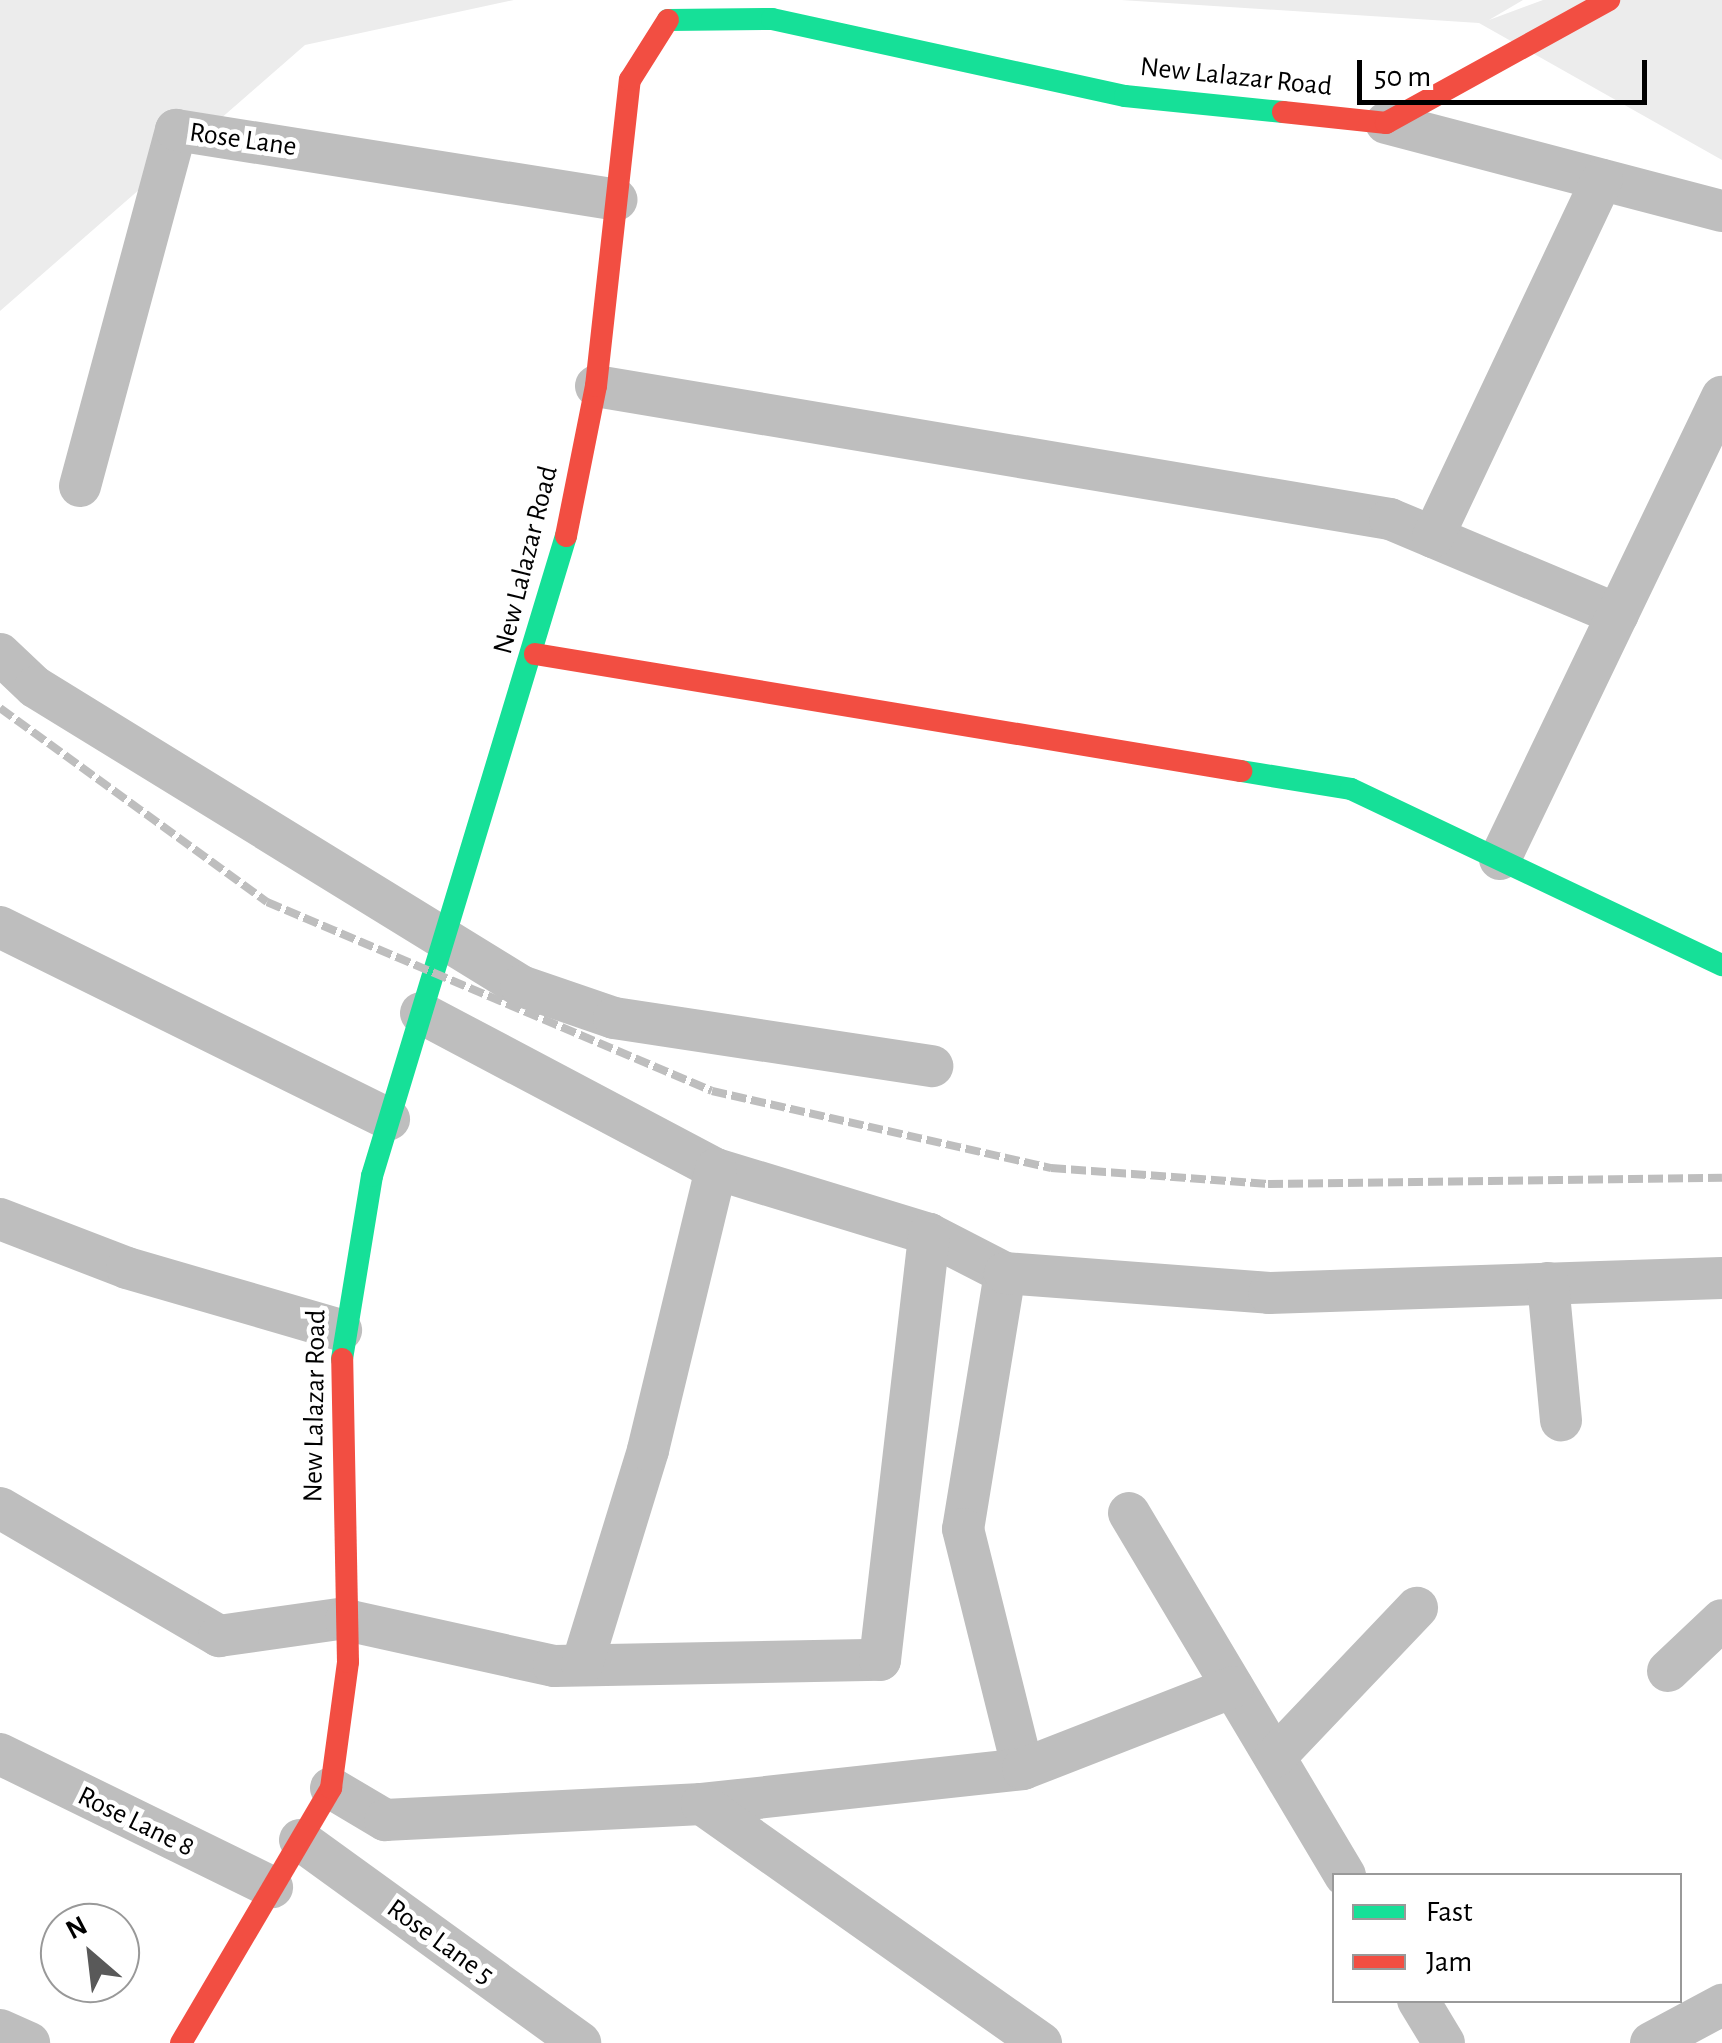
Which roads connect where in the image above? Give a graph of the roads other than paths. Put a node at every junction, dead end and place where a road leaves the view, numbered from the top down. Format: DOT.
graph roads {
  1 [pos="1609,0"];
  2 [pos="1386,123"];
  3 [pos="1602,180"];
  4 [pos="616,200"];
  5 [pos="1722,212"];
  6 [pos="596,386"];
  7 [pos="1722,397"];
  8 [pos="80,486"];
  9 [pos="1433,537"];
  10 [pos="1618,614"];
  11 [pos="0,654"];
  12 [pos="535,654"];
  13 [pos="1500,860"];
  14 [pos="0,927"];
  15 [pos="443,944"];
  16 [pos="1722,965"];
  17 [pos="421,1014"];
  18 [pos="932,1066"];
  19 [pos="389,1119"];
  20 [pos="716,1168"];
  21 [pos="0,1219"];
  22 [pos="929,1234"];
  23 [pos="1005,1274"];
  24 [pos="1722,1278"];
  25 [pos="1548,1284"];
  26 [pos="340,1330"];
  27 [pos="1561,1420"];
  28 [pos="0,1508"];
  29 [pos="1130,1514"];
  30 [pos="1418,1608"];
  31 [pos="346,1619"];
  32 [pos="1722,1620"];
  33 [pos="582,1665"];
  34 [pos="1668,1671"];
  35 [pos="1233,1687"];
  36 [pos="0,1754"];
  37 [pos="1275,1757"];
  38 [pos="1023,1770"];
  39 [pos="331,1788"];
  40 [pos="702,1804"];
  41 [pos="300,1840"];
  42 [pos="1343,1873"];
  43 [pos="272,1887"];
  44 [pos="1420,2003"];
  45 [pos="1722,2005"];
  46 [pos="0,2030"];
  47 [pos="28,2043"];
  48 [pos="181,2043"];
  49 [pos="580,2043"];
  50 [pos="1041,2043"];
  51 [pos="1444,2043"];
  52 [pos="1652,2043"];
  1 -- 2 [label="street"];
  2 -- 3 [label="street"];
  2 -- 4 [label="street, New Lalazar Road"];
  3 -- 5 [label="street"];
  3 -- 9 [label="street"];
  4 -- 6 [label="street, New Lalazar Road"];
  4 -- 8 [label="street, Rose Lane"];
  6 -- 9 [label="street"];
  6 -- 12 [label="street, New Lalazar Road"];
  7 -- 10 [label="street"];
  9 -- 10 [label="street"];
  10 -- 13 [label="street"];
  11 -- 15 [label="street"];
  12 -- 13 [label="street"];
  12 -- 15 [label="street, New Lalazar Road"];
  13 -- 16 [label="street"];
  14 -- 19 [label="street"];
  15 -- 17 [label="street, New Lalazar Road"];
  15 -- 18 [label="street"];
  17 -- 19 [label="street, New Lalazar Road"];
  17 -- 20 [label="street"];
  19 -- 26 [label="street, New Lalazar Road"];
  20 -- 22 [label="street"];
  20 -- 33 [label="street"];
  21 -- 26 [label="street"];
  22 -- 23 [label="street"];
  22 -- 33 [label="street"];
  23 -- 25 [label="street"];
  23 -- 38 [label="street"];
  24 -- 25 [label="street"];
  25 -- 27 [label="street"];
  26 -- 31 [label="street, New Lalazar Road"];
  28 -- 31 [label="street"];
  29 -- 35 [label="street"];
  30 -- 37 [label="street"];
  31 -- 33 [label="street"];
  31 -- 39 [label="street, New Lalazar Road"];
  32 -- 34 [label="street"];
  35 -- 37 [label="street"];
  35 -- 38 [label="street"];
  36 -- 43 [label="street, Rose Lane 8"];
  37 -- 42 [label="street"];
  38 -- 40 [label="street"];
  39 -- 40 [label="street"];
  39 -- 41 [label="street, New Lalazar Road"];
  40 -- 50 [label="street"];
  41 -- 43 [label="street, New Lalazar Road"];
  41 -- 49 [label="street, Rose Lane 5"];
  43 -- 48 [label="street, New Lalazar Road"];
  44 -- 51 [label="street"];
  45 -- 52 [label="street"];
  46 -- 47 [label="street"];
}
